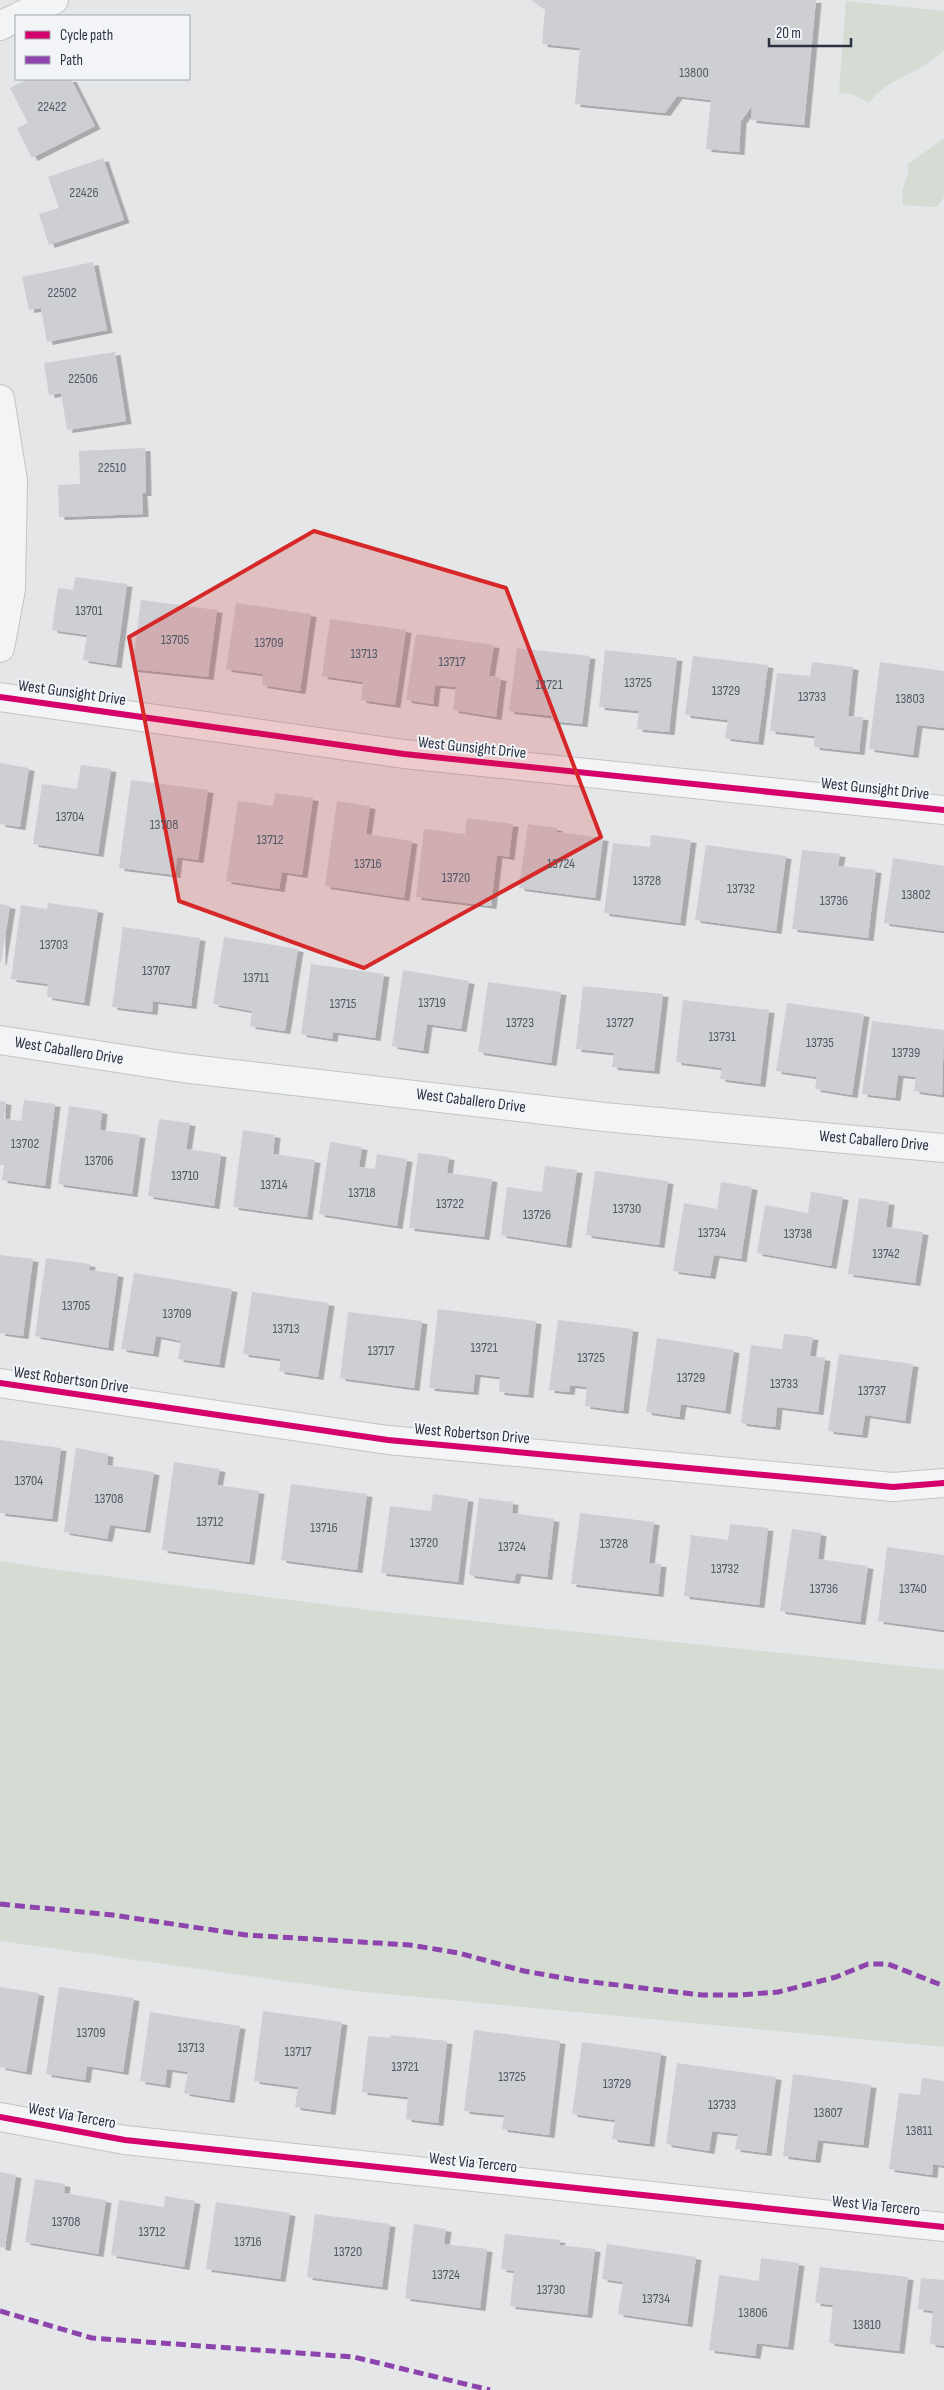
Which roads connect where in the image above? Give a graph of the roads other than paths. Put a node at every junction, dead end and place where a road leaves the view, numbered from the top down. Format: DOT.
graph roads {
  1 [pos="54,0"];
  2 [pos="22,15"];
  3 [pos="15,18"];
  4 [pos="0,26"];
  5 [pos="0,399"];
  6 [pos="0,648"];
  7 [pos="0,697"];
  8 [pos="944,810"];
  9 [pos="0,1040"];
  10 [pos="944,1148"];
  11 [pos="0,1384"];
  12 [pos="944,1483"];
  13 [pos="0,2117"];
  14 [pos="944,2227"];
  1 -- 2 [label="street"];
  3 -- 4 [label="street"];
  5 -- 6 [label="street"];
  7 -- 8 [label="street, West Gunsight Drive"];
  9 -- 10 [label="street, West Caballero Drive"];
  11 -- 12 [label="street, West Robertson Drive"];
  13 -- 14 [label="street, West Via Tercero"];
}
